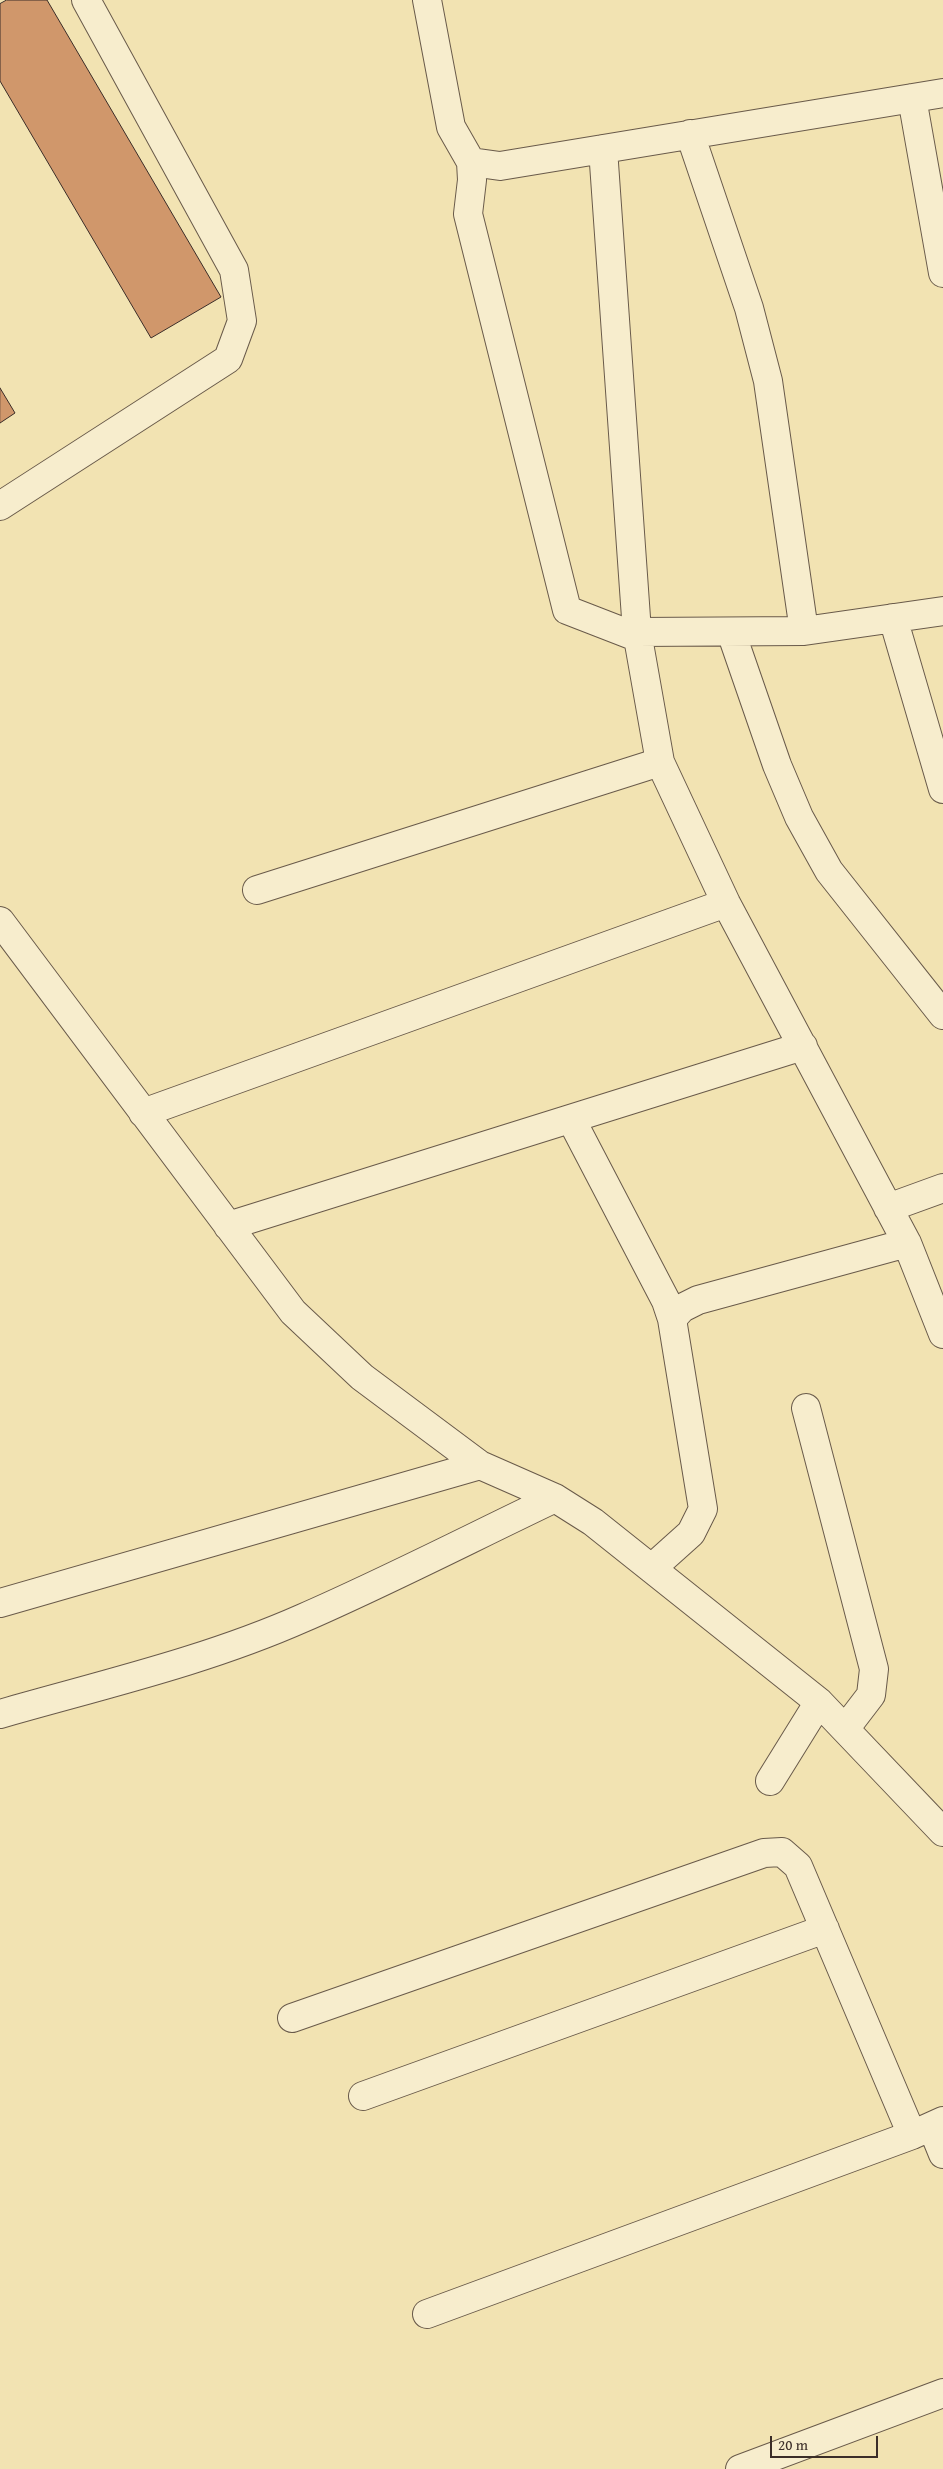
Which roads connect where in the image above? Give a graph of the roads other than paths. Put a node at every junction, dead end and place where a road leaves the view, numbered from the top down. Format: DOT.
graph roads {
  1 [pos="86,0"];
  2 [pos="427,0"];
  3 [pos="943,93"];
  4 [pos="912,98"];
  5 [pos="690,134"];
  6 [pos="603,149"];
  7 [pos="470,162"];
  8 [pos="943,273"];
  9 [pos="0,506"];
  10 [pos="943,611"];
  11 [pos="893,618"];
  12 [pos="804,631"];
  13 [pos="638,632"];
  14 [pos="731,632"];
  15 [pos="660,762"];
  16 [pos="943,789"];
  17 [pos="257,890"];
  18 [pos="726,903"];
  19 [pos="0,921"];
  20 [pos="943,1015"];
  21 [pos="803,1046"];
  22 [pos="144,1113"];
  23 [pos="571,1119"];
  24 [pos="943,1188"];
  25 [pos="888,1208"];
  26 [pos="228,1226"];
  27 [pos="907,1243"];
  28 [pos="672,1319"];
  29 [pos="943,1334"];
  30 [pos="806,1408"];
  31 [pos="480,1464"];
  32 [pos="555,1498"];
  33 [pos="652,1568"];
  34 [pos="0,1603"];
  35 [pos="819,1702"];
  36 [pos="0,1714"];
  37 [pos="845,1729"];
  38 [pos="770,1781"];
  39 [pos="943,1832"];
  40 [pos="825,1930"];
  41 [pos="292,2018"];
  42 [pos="363,2096"];
  43 [pos="929,2128"];
  44 [pos="943,2154"];
  45 [pos="428,2314"];
  46 [pos="943,2393"];
  47 [pos="740,2469"];
  1 -- 9 [label="street"];
  2 -- 7 [label="street"];
  3 -- 4 [label="street"];
  4 -- 5 [label="street"];
  4 -- 8 [label="street"];
  5 -- 6 [label="street"];
  5 -- 12 [label="street"];
  6 -- 7 [label="street"];
  6 -- 13 [label="street"];
  7 -- 13 [label="street"];
  10 -- 11 [label="street"];
  11 -- 12 [label="street"];
  11 -- 16 [label="street"];
  12 -- 14 [label="street"];
  13 -- 14 [label="street"];
  13 -- 15 [label="street"];
  14 -- 20 [label="street"];
  15 -- 17 [label="street"];
  15 -- 18 [label="street"];
  18 -- 21 [label="street"];
  18 -- 22 [label="street"];
  19 -- 22 [label="street"];
  21 -- 23 [label="street"];
  21 -- 25 [label="street"];
  22 -- 26 [label="street"];
  23 -- 26 [label="street"];
  23 -- 28 [label="street"];
  24 -- 25 [label="street"];
  25 -- 27 [label="street"];
  26 -- 31 [label="street"];
  27 -- 28 [label="street"];
  27 -- 29 [label="street"];
  28 -- 33 [label="street"];
  30 -- 37 [label="street"];
  31 -- 32 [label="street"];
  31 -- 34 [label="street"];
  32 -- 33 [label="street"];
  32 -- 36 [label="street"];
  33 -- 35 [label="street"];
  35 -- 37 [label="street"];
  35 -- 38 [label="street"];
  37 -- 39 [label="street"];
  40 -- 41 [label="street"];
  40 -- 42 [label="street"];
  40 -- 43 [label="street"];
  43 -- 44 [label="street"];
  43 -- 45 [label="street"];
  46 -- 47 [label="street"];
}
